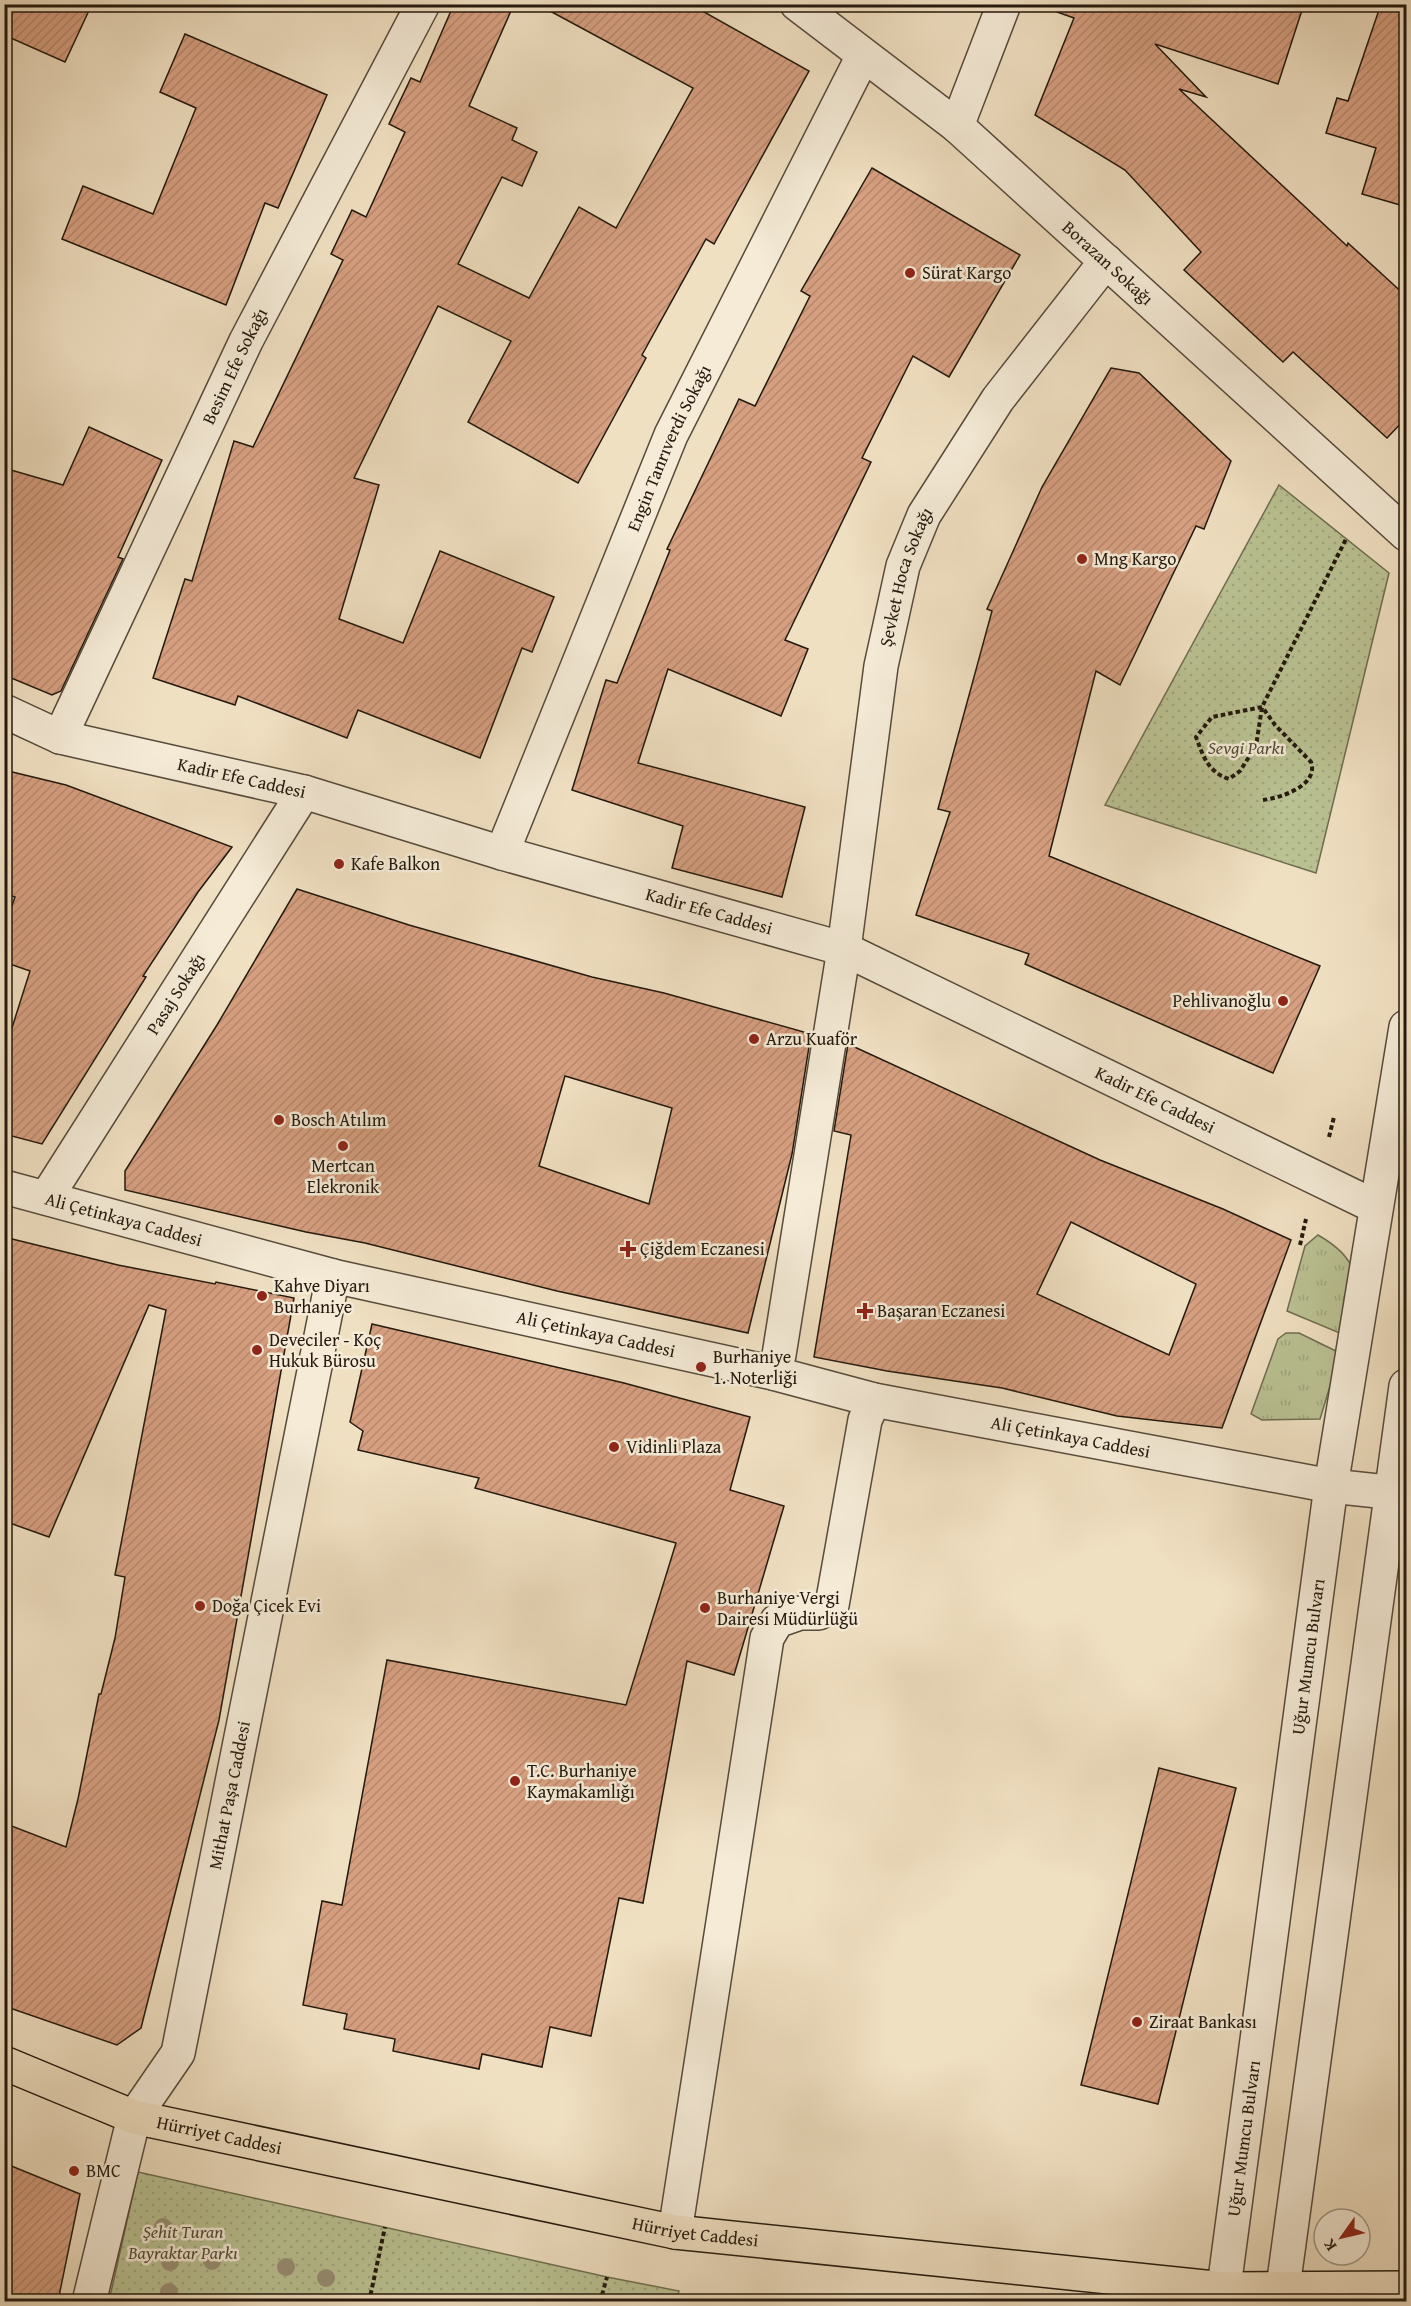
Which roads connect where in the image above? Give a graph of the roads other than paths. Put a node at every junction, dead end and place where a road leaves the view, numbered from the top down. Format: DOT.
graph roads {
  1 [pos="423,4"];
  2 [pos="797,4"];
  3 [pos="1004,4"];
  4 [pos="863,56"];
  5 [pos="957,126"];
  6 [pos="1106,261"];
  7 [pos="1407,534"];
  8 [pos="4,711"];
  9 [pos="60,737"];
  10 [pos="304,792"];
  11 [pos="502,853"];
  12 [pos="844,949"];
  13 [pos="1407,1027"];
  14 [pos="4,1187"];
  15 [pos="46,1198"];
  16 [pos="1376,1206"];
  17 [pos="333,1276"];
  18 [pos="773,1373"];
  19 [pos="1407,1386"];
  20 [pos="874,1400"];
  21 [pos="1331,1486"];
  22 [pos="1398,1494"];
  23 [pos="4,2063"];
  24 [pos="134,2117"];
  25 [pos="675,2232"];
  26 [pos="1407,2288"];
  27 [pos="1223,2295"];
  28 [pos="1282,2295"];
  29 [pos="89,2301"];
  1 -- 9 [label="street, Besim Efe Sokağı"];
  2 -- 4 [label="street, Borazan Sokağı"];
  3 -- 5 [label="street"];
  4 -- 5 [label="street, Borazan Sokağı"];
  4 -- 11 [label="street, Engin Tanrıverdi Sokağı"];
  5 -- 6 [label="street, Borazan Sokağı"];
  6 -- 7 [label="street, Borazan Sokağı"];
  6 -- 12 [label="street, Şevket Hoca Sokağı"];
  8 -- 9 [label="street, Kadir Efe Caddesi"];
  9 -- 10 [label="street, Kadir Efe Caddesi"];
  10 -- 11 [label="street, Kadir Efe Caddesi"];
  10 -- 15 [label="street, Pasaj Sokağı"];
  11 -- 12 [label="street, Kadir Efe Caddesi"];
  12 -- 16 [label="street, Kadir Efe Caddesi"];
  12 -- 18 [label="street, Şevket Hoca Sokağı"];
  13 -- 16 [label="street, Uğur Mumcu Bulvarı"];
  14 -- 15 [label="street, Ali Çetinkaya Caddesi"];
  15 -- 17 [label="street, Ali Çetinkaya Caddesi"];
  16 -- 21 [label="street, Uğur Mumcu Bulvarı"];
  17 -- 18 [label="street, Ali Çetinkaya Caddesi"];
  17 -- 24 [label="street, Mithat Paşa Caddesi"];
  18 -- 20 [label="street, Ali Çetinkaya Caddesi"];
  19 -- 22 [label="street"];
  20 -- 21 [label="street, Ali Çetinkaya Caddesi"];
  20 -- 25 [label="street"];
  21 -- 22 [label="street, Ali Çetinkaya Caddesi"];
  21 -- 27 [label="street, Uğur Mumcu Bulvarı"];
  22 -- 28 [label="street"];
  23 -- 24 [label="main road, Hürriyet Caddesi"];
  24 -- 25 [label="main road, Hürriyet Caddesi"];
  24 -- 29 [label="street, Mithat Paşa Caddesi"];
  25 -- 27 [label="main road, Hürriyet Caddesi"];
  26 -- 28 [label="main road, Hürriyet Caddesi"];
  27 -- 28 [label="main road, Hürriyet Caddesi"];
}
